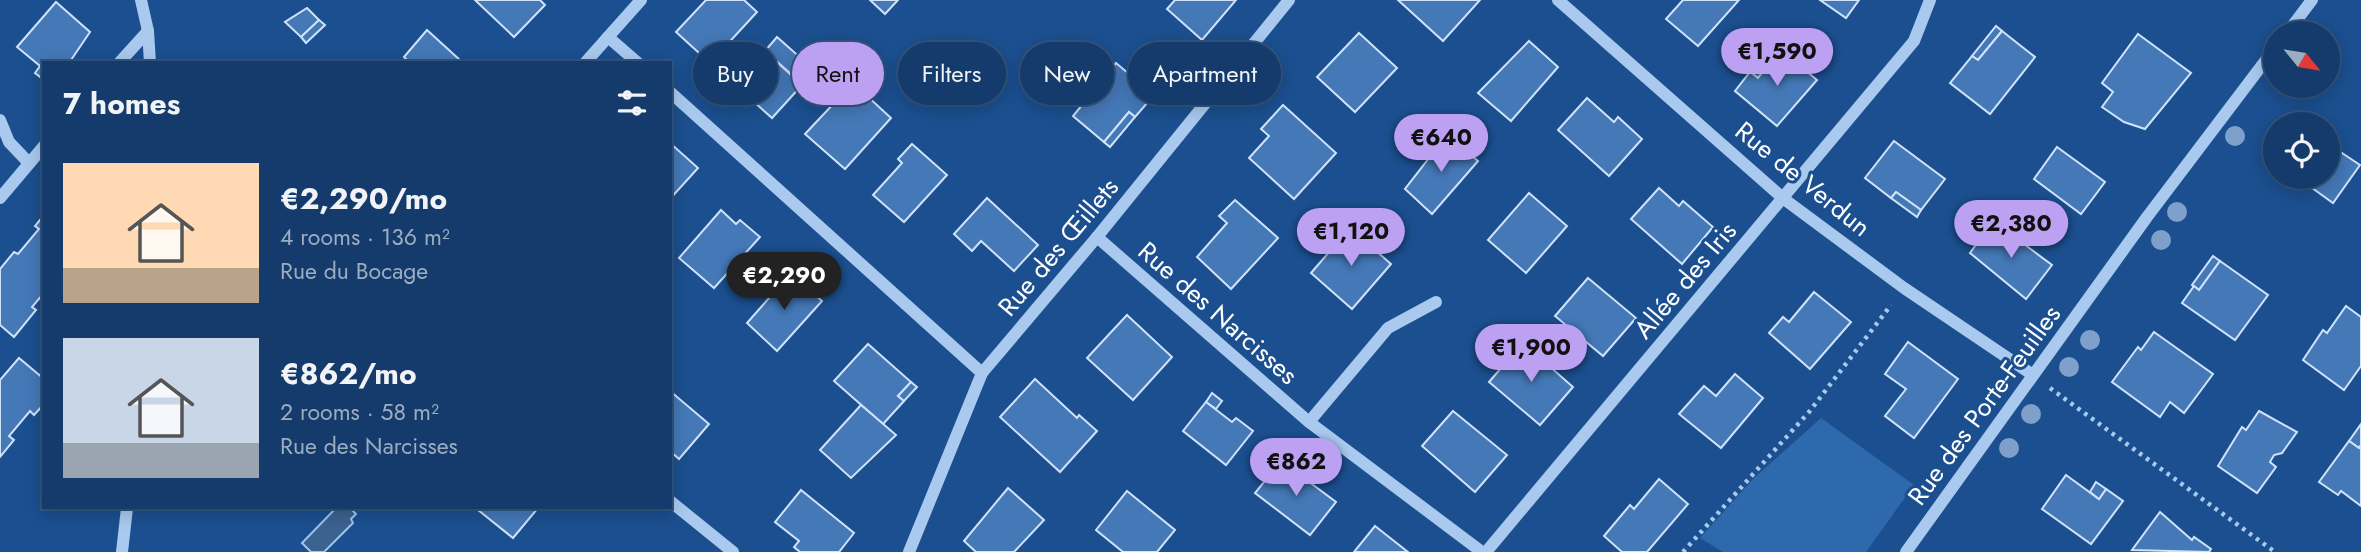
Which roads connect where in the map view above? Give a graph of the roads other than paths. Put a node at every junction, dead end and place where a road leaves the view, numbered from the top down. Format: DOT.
graph roads {
  1 [pos="141,0"];
  2 [pos="641,0"];
  3 [pos="1289,0"];
  4 [pos="1558,0"];
  5 [pos="1930,0"];
  6 [pos="2312,0"];
  7 [pos="2296,21"];
  8 [pos="148,32"];
  9 [pos="608,37"];
  10 [pos="122,61"];
  11 [pos="150,61"];
  12 [pos="587,61"];
  13 [pos="636,61"];
  14 [pos="2263,64"];
  15 [pos="672,94"];
  16 [pos="0,120"];
  17 [pos="42,148"];
  18 [pos="29,163"];
  19 [pos="0,198"];
  20 [pos="1784,199"];
  21 [pos="1097,237"];
  22 [pos="1436,302"];
  23 [pos="982,373"];
  24 [pos="2033,375"];
  25 [pos="1309,422"];
  26 [pos="672,503"];
  27 [pos="127,509"];
  28 [pos="122,552"];
  29 [pos="733,552"];
  30 [pos="909,552"];
  31 [pos="1484,552"];
  32 [pos="1906,552"];
  1 -- 8 [label="street"];
  2 -- 9 [label="street"];
  3 -- 21 [label="street, Rue des Œillets"];
  4 -- 20 [label="street, Rue de Verdun"];
  5 -- 20 [label="street, Allée des Iris"];
  6 -- 7 [label="street"];
  8 -- 10 [label="street"];
  8 -- 11 [label="street"];
  9 -- 12 [label="street"];
  9 -- 13 [label="street"];
  14 -- 24 [label="street, Rue des Porte-Feuilles"];
  15 -- 23 [label="street"];
  16 -- 18 [label="street"];
  17 -- 18 [label="street"];
  18 -- 19 [label="street"];
  20 -- 24 [label="street, Rue de Verdun"];
  20 -- 31 [label="street, Allée des Iris"];
  21 -- 23 [label="street, Rue des Œillets"];
  21 -- 25 [label="street, Rue des Narcisses"];
  22 -- 25 [label="street, Rue des Narcisses"];
  23 -- 30 [label="street, Rue des Œillets"];
  24 -- 32 [label="street, Rue des Porte-Feuilles"];
  25 -- 31 [label="street, Rue des Narcisses"];
  26 -- 29 [label="street"];
  27 -- 28 [label="street"];
}
